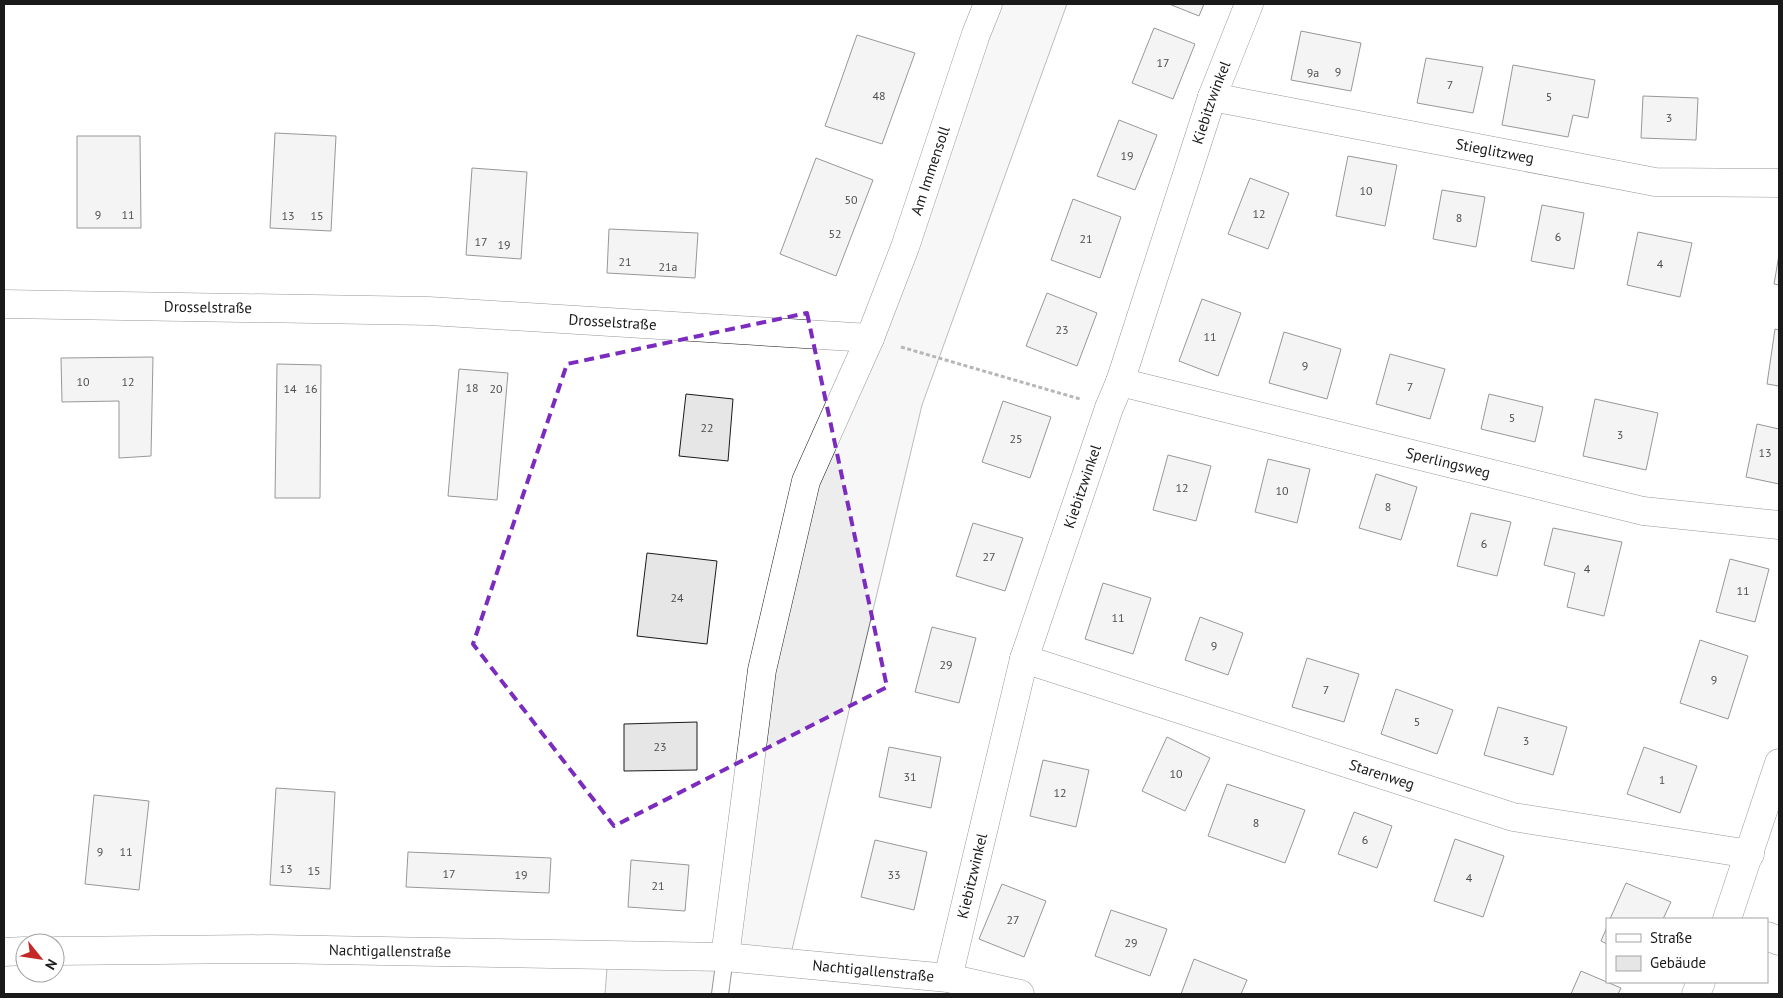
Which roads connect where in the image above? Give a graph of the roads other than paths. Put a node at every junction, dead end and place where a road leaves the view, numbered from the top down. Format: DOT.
graph roads {
  1 [pos="988,4"];
  2 [pos="1249,4"];
  3 [pos="1212,97"];
  4 [pos="1779,183"];
  5 [pos="4,304"];
  6 [pos="870,338"];
  7 [pos="1120,382"];
  8 [pos="1779,525"];
  9 [pos="1024,659"];
  10 [pos="1779,763"];
  11 [pos="1750,854"];
  12 [pos="1727,918"];
  13 [pos="65,951"];
  14 [pos="725,957"];
  15 [pos="948,978"];
  16 [pos="720,994"];
  17 [pos="1020,994"];
  1 -- 6 [label="street, Am Immensoll"];
  2 -- 3 [label="street, Kiebitzwinkel"];
  3 -- 4 [label="street, Stieglitzweg"];
  3 -- 7 [label="street, Kiebitzwinkel"];
  5 -- 6 [label="street, Drosselstraße"];
  6 -- 14 [label="street"];
  7 -- 8 [label="street, Sperlingsweg"];
  7 -- 9 [label="street, Kiebitzwinkel"];
  9 -- 11 [label="street, Starenweg"];
  9 -- 15 [label="street, Kiebitzwinkel"];
  10 -- 11 [label="street"];
  11 -- 12 [label="street"];
  13 -- 14 [label="street, Nachtigallenstraße"];
  14 -- 15 [label="street, Nachtigallenstraße"];
  14 -- 16 [label="lane"];
  15 -- 17 [label="street, Nachtigallenstraße"];
}
